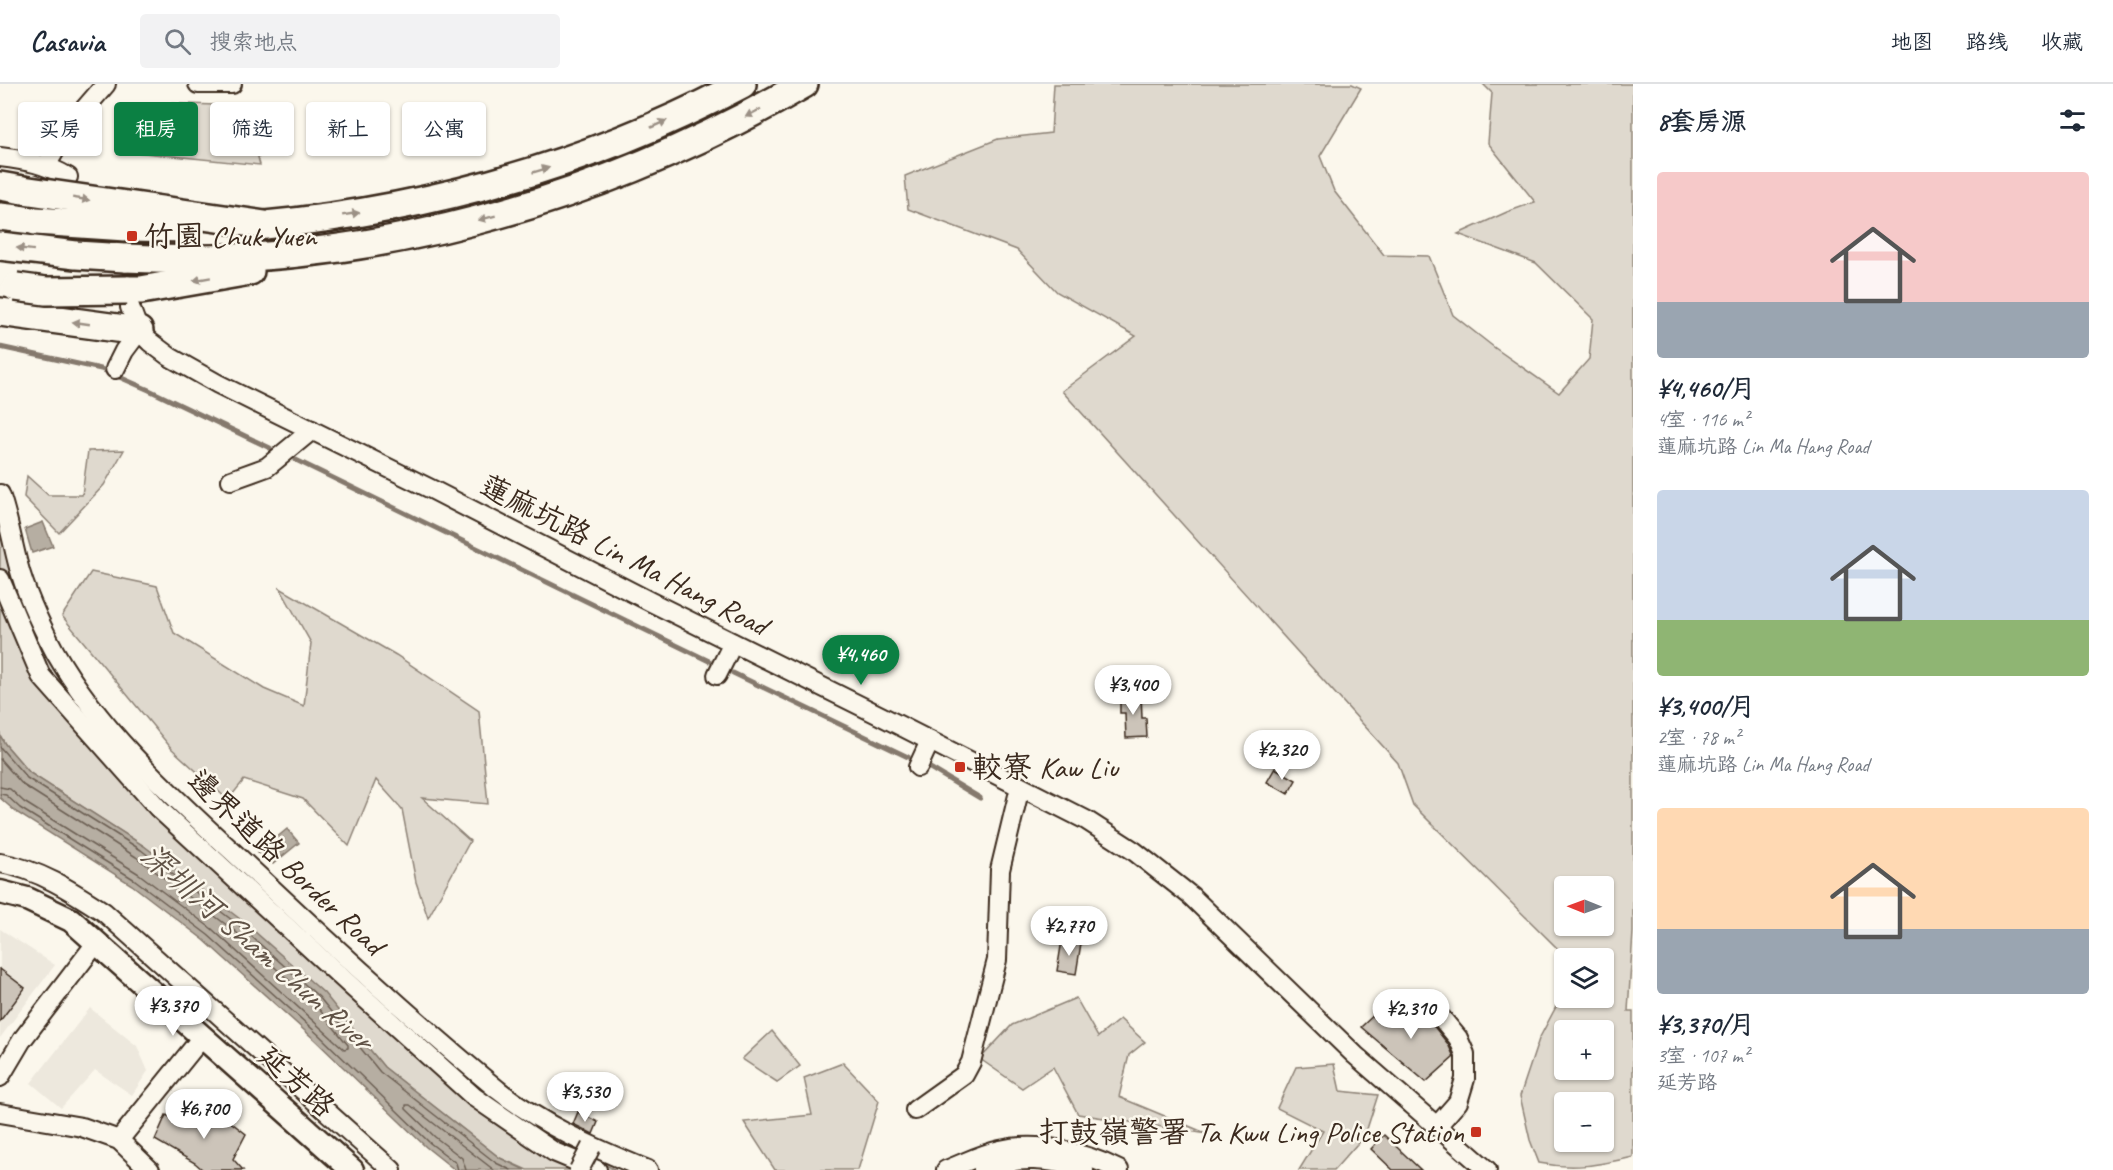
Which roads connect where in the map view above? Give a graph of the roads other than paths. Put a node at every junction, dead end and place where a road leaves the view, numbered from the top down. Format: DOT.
graph roads {
  1 [pos="106,84"];
  2 [pos="198,84"];
  3 [pos="232,84"];
  4 [pos="742,84"];
  5 [pos="804,84"];
  6 [pos="0,158"];
  7 [pos="46,165"];
  8 [pos="68,177"];
  9 [pos="0,186"];
  10 [pos="0,217"];
  11 [pos="265,225"];
  12 [pos="0,246"];
  13 [pos="341,247"];
  14 [pos="8,286"];
  15 [pos="0,312"];
  16 [pos="134,319"];
  17 [pos="115,369"];
  18 [pos="312,430"];
  19 [pos="231,480"];
  20 [pos="0,494"];
  21 [pos="0,579"];
  22 [pos="733,643"];
  23 [pos="717,675"];
  24 [pos="930,741"];
  25 [pos="918,767"];
  26 [pos="1020,787"];
  27 [pos="0,864"];
  28 [pos="0,892"];
  29 [pos="97,942"];
  30 [pos="1439,1015"];
  31 [pos="203,1036"];
  32 [pos="0,1077"];
  33 [pos="915,1110"];
  34 [pos="0,1113"];
  35 [pos="1437,1126"];
  36 [pos="119,1140"];
  37 [pos="591,1147"];
  38 [pos="150,1170"];
  39 [pos="352,1170"];
  40 [pos="392,1170"];
  41 [pos="579,1170"];
  42 [pos="597,1170"];
  43 [pos="648,1170"];
  44 [pos="946,1170"];
  45 [pos="980,1170"];
  46 [pos="1084,1170"];
  47 [pos="1119,1170"];
  48 [pos="1487,1170"];
  1 -- 7 [label="street"];
  2 -- 3 [label="street"];
  11 -- 4 [label="highway, one-way"];
  5 -- 13 [label="highway, one-way"];
  6 -- 7 [label="street"];
  7 -- 8 [label="street"];
  9 -- 11 [label="highway, one-way, bridge"];
  10 -- 11 [label="highway, bridge"];
  13 -- 12 [label="highway, one-way, bridge"];
  13 -- 14 [label="highway, one-way, bridge"];
  16 -- 15 [label="highway, one-way"];
  16 -- 17 [label="street"];
  16 -- 18 [label="street, 蓮麻坑路 Lin Ma Hang Road"];
  18 -- 19 [label="street"];
  18 -- 22 [label="street, 蓮麻坑路 Lin Ma Hang Road"];
  20 -- 37 [label="street, 邊界道路 Border Road"];
  21 -- 42 [label="street"];
  22 -- 23 [label="street"];
  22 -- 24 [label="street, 蓮麻坑路 Lin Ma Hang Road"];
  24 -- 25 [label="street"];
  24 -- 26 [label="street, 蓮麻坑路 Lin Ma Hang Road"];
  26 -- 33 [label="street"];
  26 -- 35 [label="street, 蓮麻坑路 Lin Ma Hang Road"];
  27 -- 40 [label="street"];
  28 -- 29 [label="main road, 延芳路"];
  29 -- 31 [label="main road, 延芳路"];
  29 -- 32 [label="street"];
  30 -- 35 [label="street"];
  31 -- 36 [label="street"];
  31 -- 39 [label="main road, 延芳路"];
  34 -- 36 [label="street"];
  35 -- 48 [label="street, 蓮麻坑路 Lin Ma Hang Road"];
  36 -- 38 [label="street"];
  37 -- 41 [label="street, bridge"];
  37 -- 43 [label="street, 邊界道路 Border Road"];
  44 -- 47 [label="street"];
  45 -- 46 [label="street"];
}
